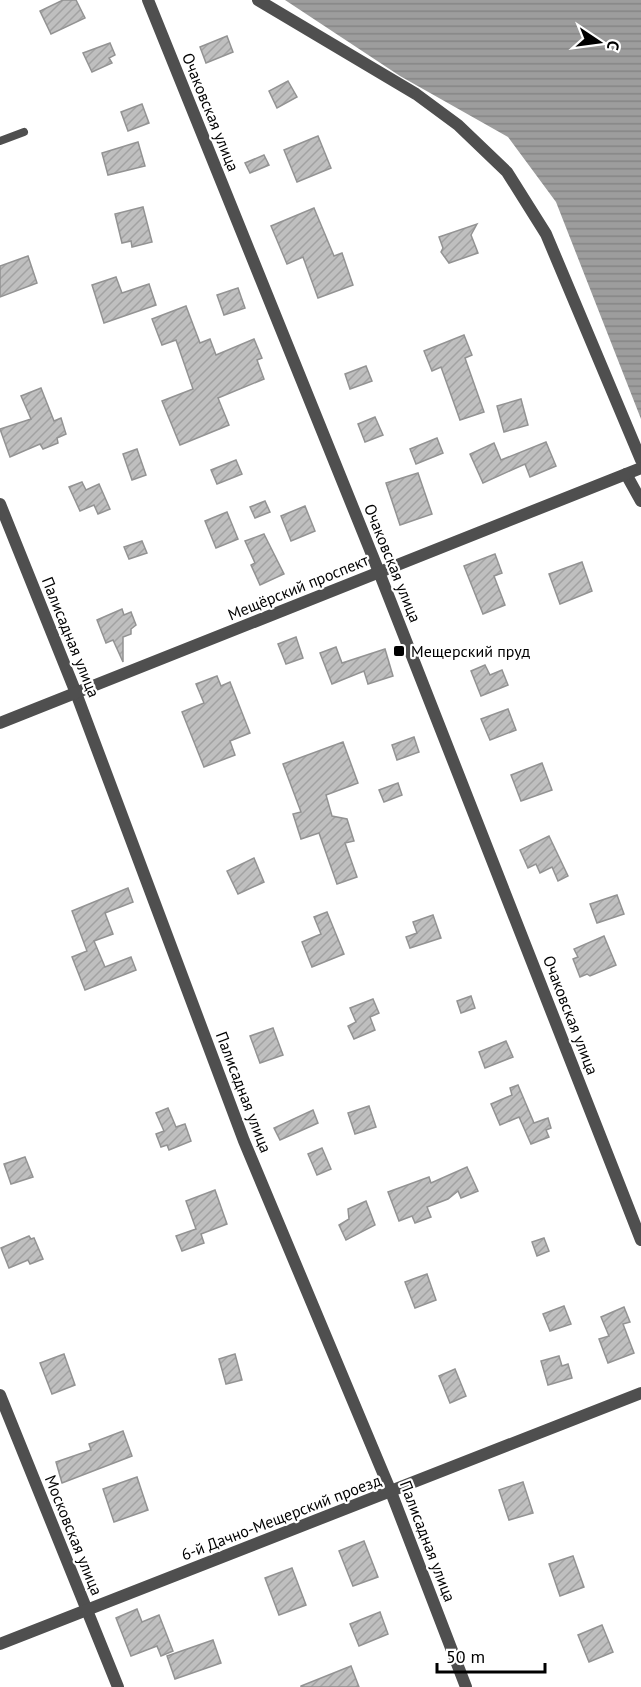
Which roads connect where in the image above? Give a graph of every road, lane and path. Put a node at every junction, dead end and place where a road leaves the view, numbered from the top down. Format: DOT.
graph roads {
  1 [pos="148,0"];
  2 [pos="258,0"];
  3 [pos="24,132"];
  4 [pos="0,141"];
  5 [pos="641,460"];
  6 [pos="641,468"];
  7 [pos="626,474"];
  8 [pos="641,501"];
  9 [pos="0,504"];
  10 [pos="379,572"];
  11 [pos="76,693"];
  12 [pos="0,723"];
  13 [pos="641,1240"];
  14 [pos="641,1393"];
  15 [pos="0,1395"];
  16 [pos="391,1492"];
  17 [pos="87,1610"];
  18 [pos="0,1644"];
  19 [pos="118,1687"];
  20 [pos="466,1687"];
  1 -- 10 [label="street, Очаковская улица"];
  2 -- 5 [label="street"];
  3 -- 4 [label="lane"];
  6 -- 7 [label="street, Мещёрский проспект"];
  7 -- 8 [label="street"];
  7 -- 10 [label="street, Мещёрский проспект"];
  9 -- 11 [label="street, Палисадная улица"];
  10 -- 11 [label="street, Мещёрский проспект"];
  10 -- 13 [label="street, Очаковская улица"];
  11 -- 12 [label="street, Мещёрский проспект"];
  11 -- 16 [label="street, Палисадная улица"];
  14 -- 16 [label="street, 6-й Дачно-Мещерский проезд"];
  15 -- 17 [label="street, Московская улица"];
  16 -- 17 [label="street, 6-й Дачно-Мещерский проезд"];
  16 -- 20 [label="street, Палисадная улица"];
  17 -- 18 [label="street, 6-й Дачно-Мещерский проезд"];
  17 -- 19 [label="street, Московская улица"];
}
